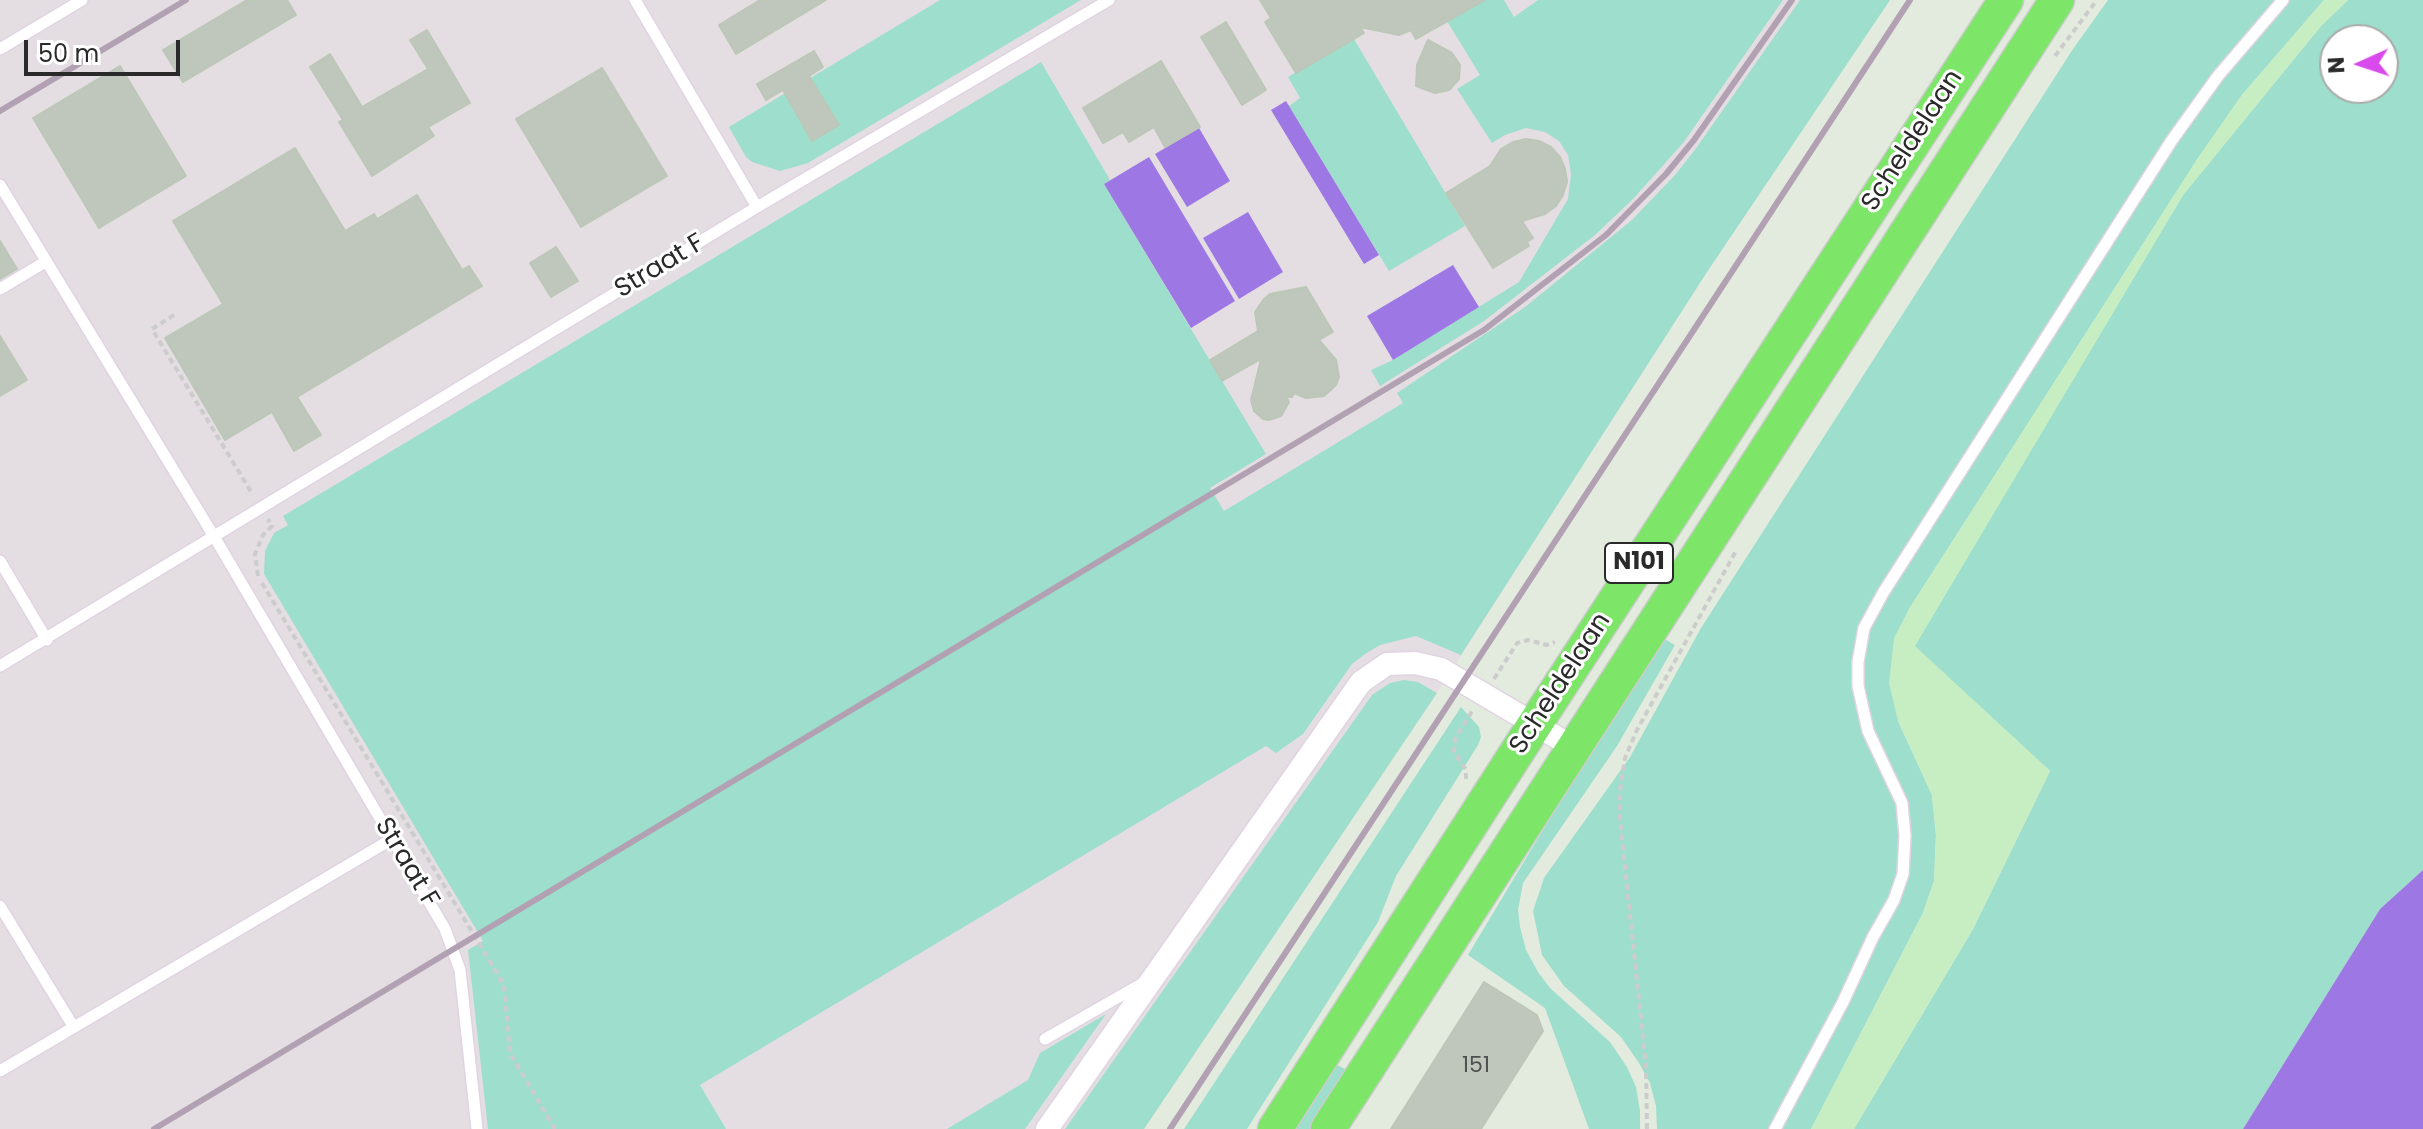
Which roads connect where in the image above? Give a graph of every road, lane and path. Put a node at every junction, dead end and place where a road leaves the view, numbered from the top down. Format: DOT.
graph roads {
  1 [pos="82,0"];
  2 [pos="635,0"];
  3 [pos="1109,0"];
  4 [pos="2006,0"];
  5 [pos="2057,0"];
  6 [pos="2097,0"];
  7 [pos="2283,0"];
  8 [pos="0,49"];
  9 [pos="2050,64"];
  10 [pos="0,185"];
  11 [pos="757,207"];
  12 [pos="45,262"];
  13 [pos="0,289"];
  14 [pos="174,315"];
  15 [pos="262,509"];
  16 [pos="215,538"];
  17 [pos="1742,541"];
  18 [pos="0,561"];
  19 [pos="47,640"];
  20 [pos="0,666"];
  21 [pos="1535,724"];
  22 [pos="1573,747"];
  23 [pos="392,839"];
  24 [pos="0,906"];
  25 [pos="1154,977"];
  26 [pos="73,1026"];
  27 [pos="1045,1039"];
  28 [pos="0,1071"];
  29 [pos="477,1129"];
  30 [pos="555,1129"];
  31 [pos="1047,1129"];
  32 [pos="1275,1129"];
  33 [pos="1328,1129"];
  34 [pos="1647,1129"];
  35 [pos="1775,1129"];
  1 -- 8 [label="lane"];
  2 -- 11 [label="lane"];
  3 -- 11 [label="lane, Straat F"];
  4 -- 21 [label="main road, Scheldelaan / N101"];
  5 -- 22 [label="main road, Scheldelaan / N101"];
  6 -- 9 [label="path"];
  7 -- 35 [label="lane"];
  10 -- 12 [label="lane"];
  11 -- 15 [label="lane, Straat F"];
  12 -- 13 [label="lane"];
  12 -- 16 [label="lane"];
  14 -- 15 [label="path"];
  15 -- 16 [label="lane, Straat F"];
  15 -- 30 [label="path"];
  16 -- 19 [label="lane, Straat F"];
  16 -- 23 [label="lane, Straat F"];
  17 -- 34 [label="path"];
  18 -- 19 [label="lane"];
  19 -- 20 [label="lane, Straat F"];
  21 -- 22 [label="street"];
  21 -- 25 [label="street"];
  21 -- 32 [label="main road, Scheldelaan / N101"];
  22 -- 33 [label="main road, Scheldelaan / N101"];
  23 -- 26 [label="lane"];
  23 -- 29 [label="lane, Straat F"];
  24 -- 26 [label="lane"];
  25 -- 27 [label="lane"];
  25 -- 31 [label="street"];
  26 -- 28 [label="lane"];
}
